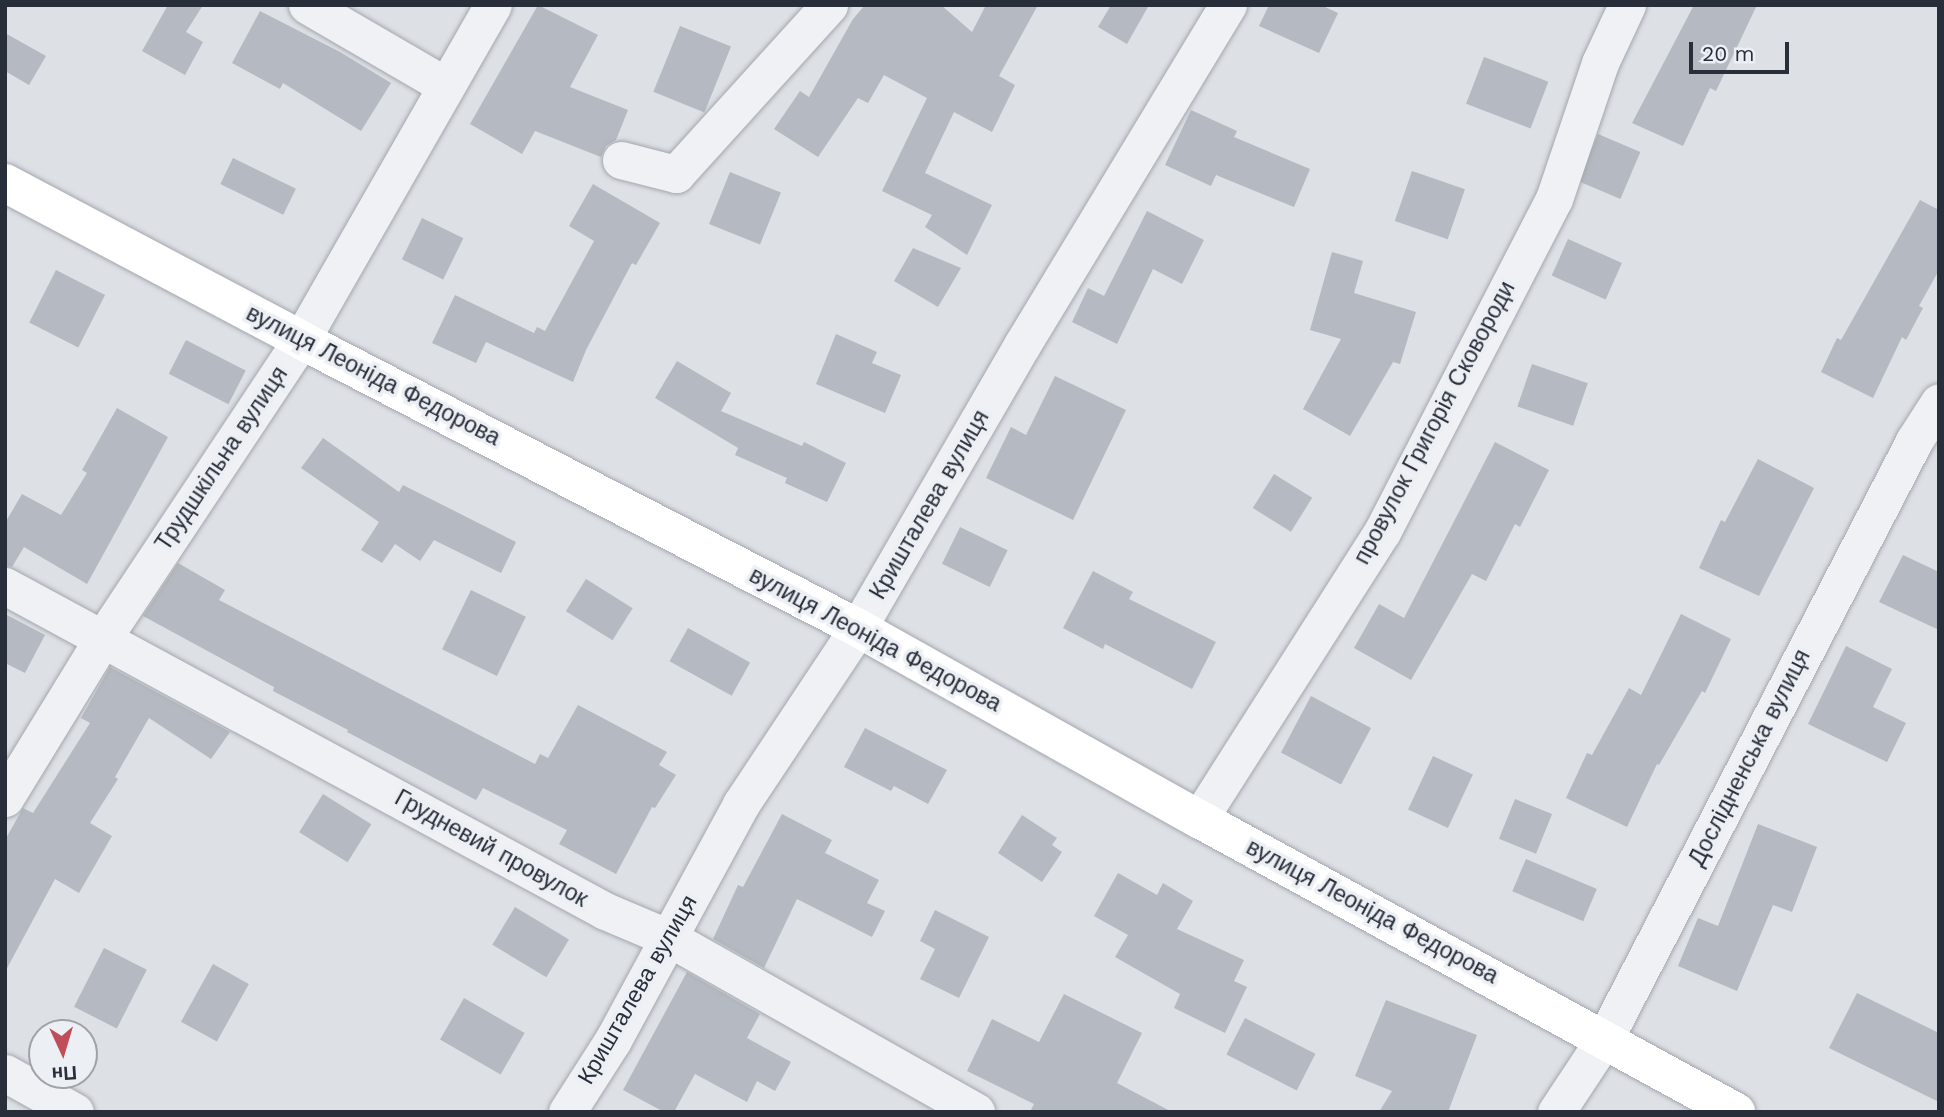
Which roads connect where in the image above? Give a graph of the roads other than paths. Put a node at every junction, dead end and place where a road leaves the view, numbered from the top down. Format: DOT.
graph roads {
  1 [pos="307,5"];
  2 [pos="492,5"];
  3 [pos="829,5"];
  4 [pos="1228,5"];
  5 [pos="1627,5"];
  6 [pos="446,86"];
  7 [pos="621,160"];
  8 [pos="5,183"];
  9 [pos="301,340"];
  10 [pos="1939,402"];
  11 [pos="1926,445"];
  12 [pos="5,586"];
  13 [pos="858,628"];
  14 [pos="103,638"];
  15 [pos="5,798"];
  16 [pos="1199,819"];
  17 [pos="669,938"];
  18 [pos="1605,1038"];
  19 [pos="5,1073"];
  20 [pos="75,1112"];
  21 [pos="567,1112"];
  22 [pos="976,1112"];
  23 [pos="1556,1112"];
  24 [pos="1736,1112"];
  1 -- 6 [label="street"];
  2 -- 6 [label="street, Трудшкільна вулиця"];
  3 -- 7 [label="street"];
  4 -- 13 [label="street, Кришталева вулиця"];
  5 -- 16 [label="street, провулок Григорія Сковороди"];
  6 -- 9 [label="street, Трудшкільна вулиця"];
  8 -- 9 [label="street, вулиця Леоніда Федорова"];
  9 -- 13 [label="street, вулиця Леоніда Федорова"];
  9 -- 14 [label="street, Трудшкільна вулиця"];
  10 -- 11 [label="street, Дослідненська вулиця"];
  11 -- 18 [label="street, Дослідненська вулиця"];
  12 -- 14 [label="street, Грудневий провулок"];
  13 -- 16 [label="street, вулиця Леоніда Федорова"];
  13 -- 17 [label="street, Кришталева вулиця"];
  14 -- 15 [label="street, Трудшкільна вулиця"];
  14 -- 17 [label="street, Грудневий провулок"];
  16 -- 18 [label="street, вулиця Леоніда Федорова"];
  17 -- 21 [label="street, Кришталева вулиця"];
  17 -- 22 [label="street, Грудневий провулок"];
  18 -- 23 [label="street, Дослідненська вулиця"];
  18 -- 24 [label="street, вулиця Леоніда Федорова"];
  19 -- 20 [label="street"];
}
